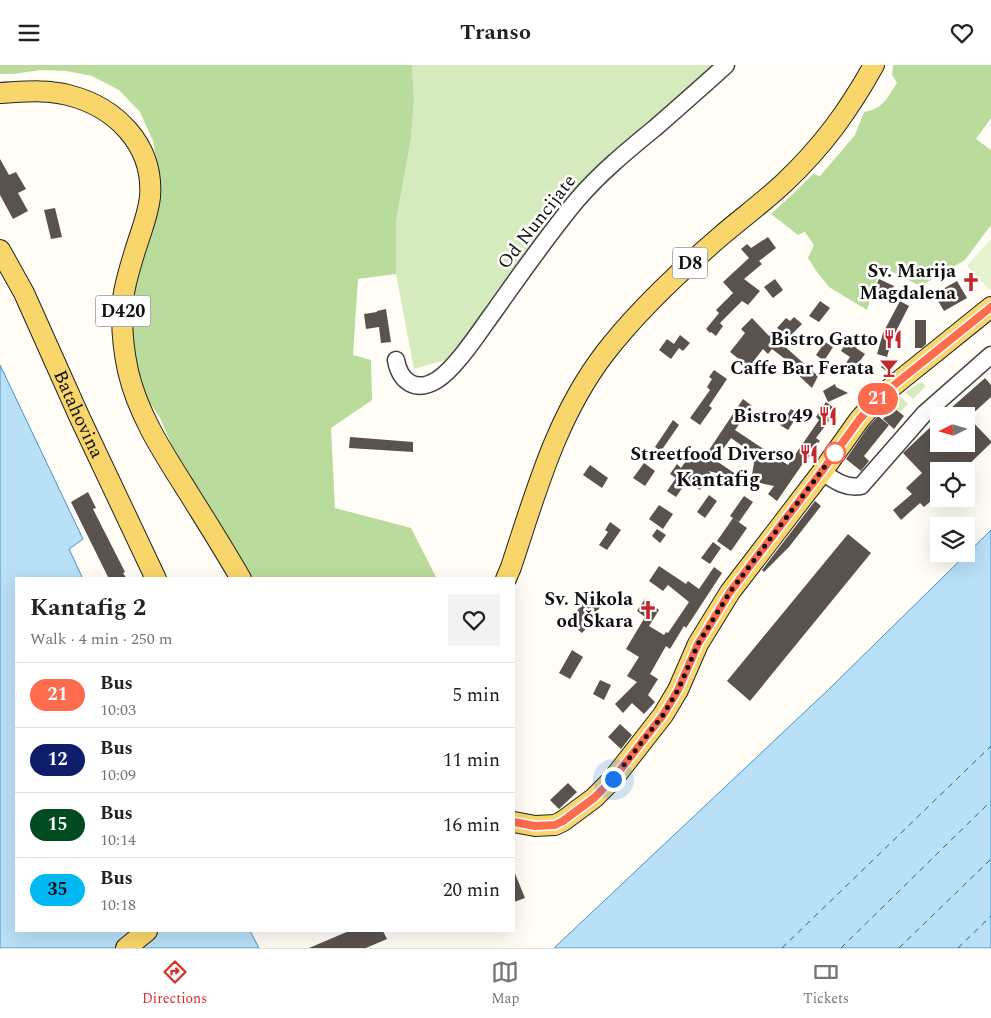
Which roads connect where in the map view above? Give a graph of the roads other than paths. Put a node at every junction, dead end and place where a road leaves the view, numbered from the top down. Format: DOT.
graph roads {
  1 [pos="726,65"];
  2 [pos="874,65"];
  3 [pos="0,93"];
  4 [pos="0,250"];
  5 [pos="991,307"];
  6 [pos="991,355"];
  7 [pos="396,359"];
  8 [pos="822,471"];
  9 [pos="155,577"];
  10 [pos="240,577"];
  11 [pos="507,577"];
  12 [pos="515,822"];
  13 [pos="145,932"];
  14 [pos="126,948"];
  1 -- 7 [label="street, Od Nuncijate"];
  2 -- 11 [label="main road, D8"];
  3 -- 10 [label="main road, D420"];
  4 -- 9 [label="main road, Batahovina"];
  5 -- 8 [label="main road"];
  6 -- 8 [label="street"];
  8 -- 12 [label="main road"];
  13 -- 14 [label="main road"];
}
